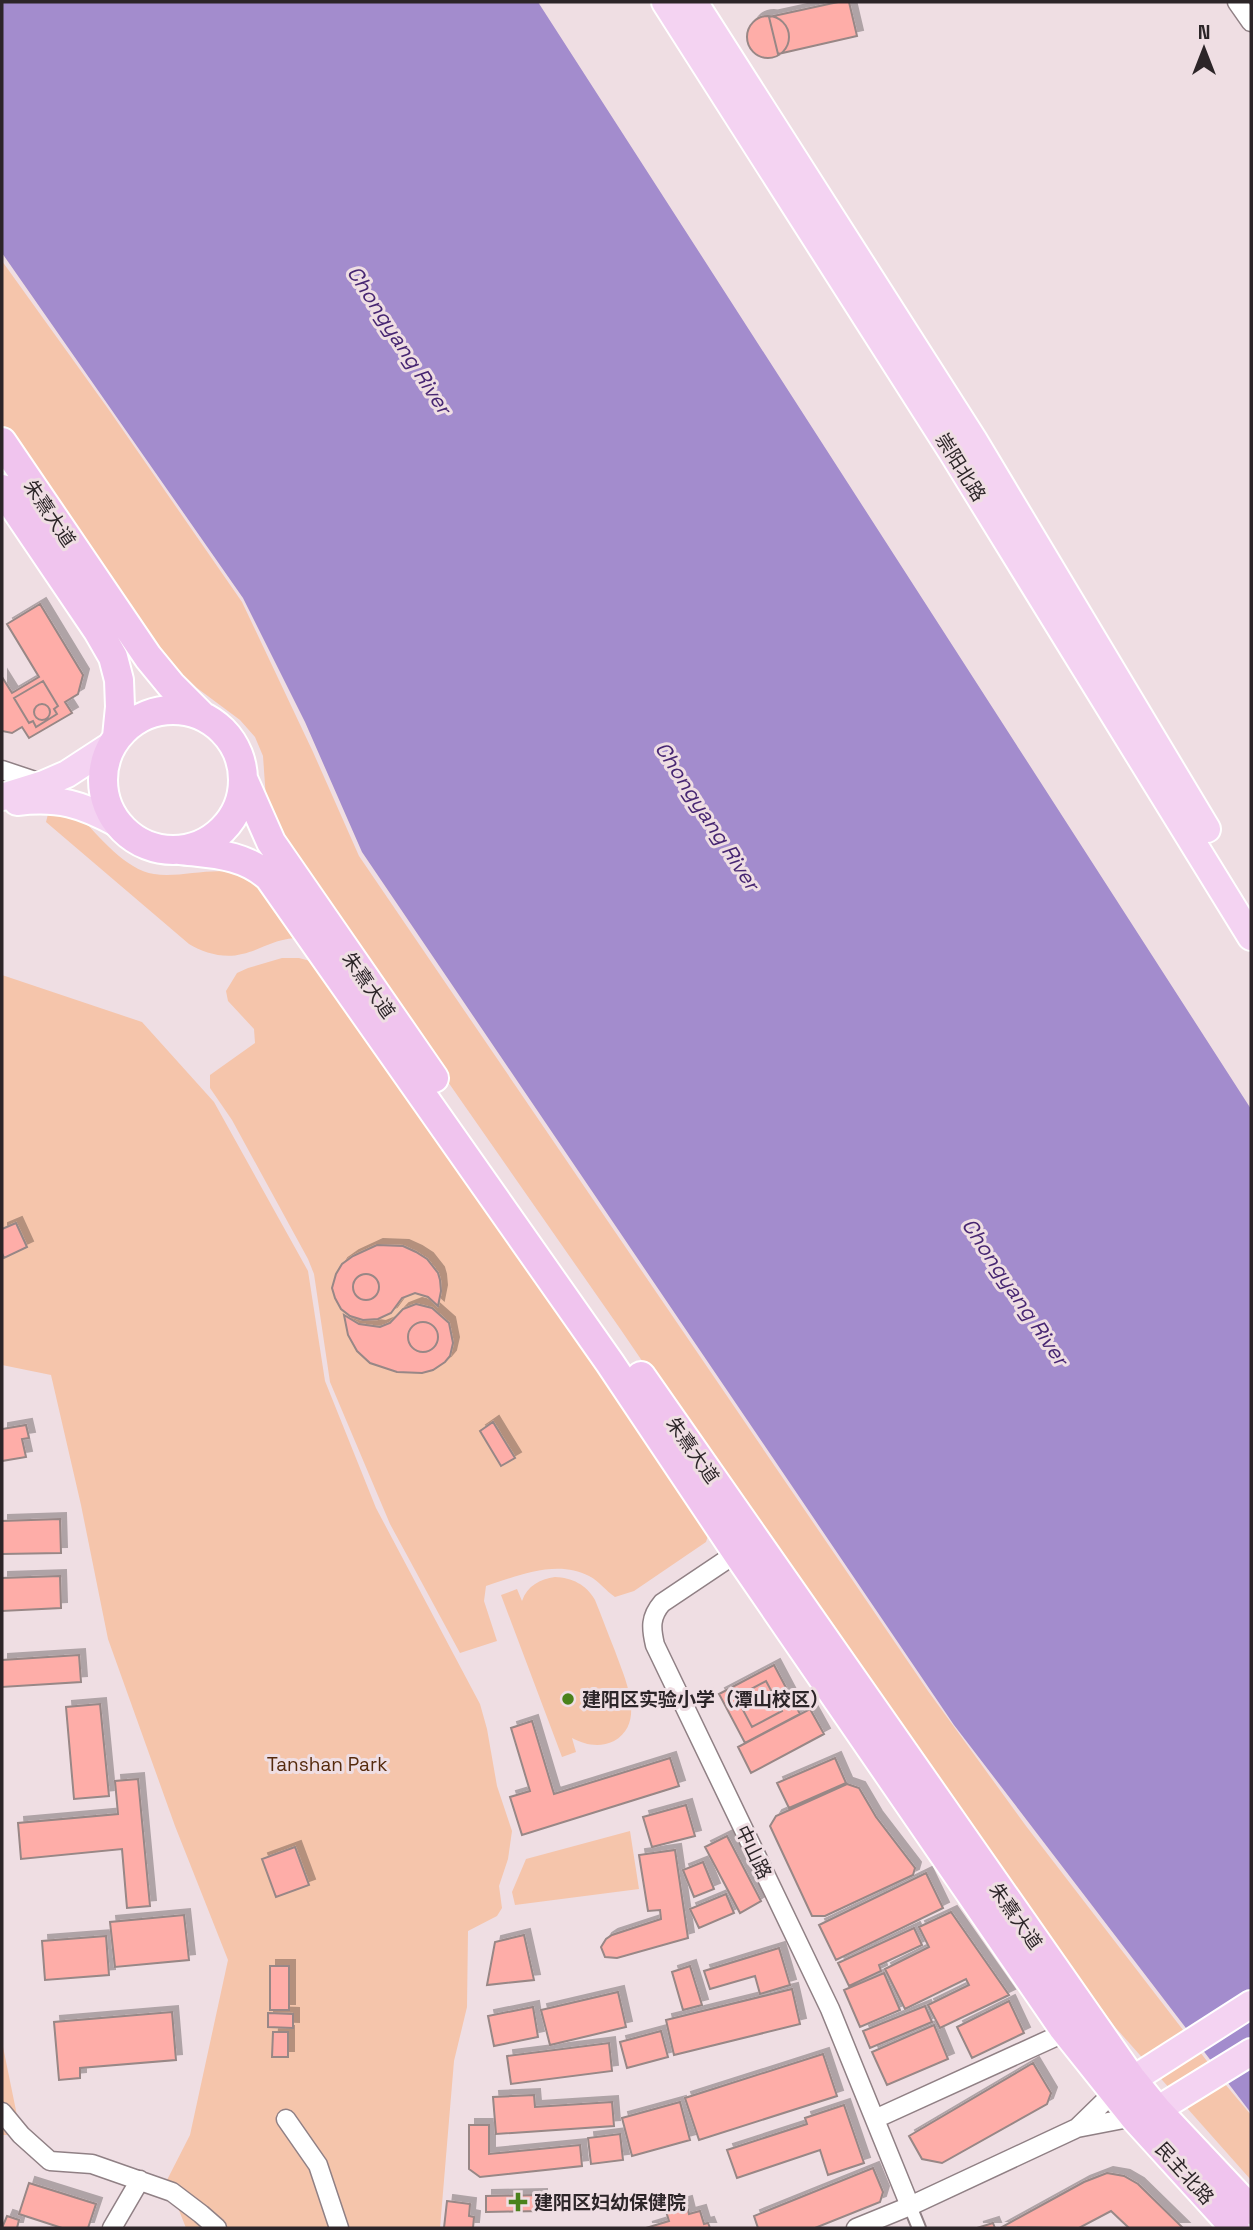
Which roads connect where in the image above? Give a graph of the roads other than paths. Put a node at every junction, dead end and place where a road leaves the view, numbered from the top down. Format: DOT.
graph roads {
  1 [pos="665,2"];
  2 [pos="694,2"];
  3 [pos="1237,2"];
  4 [pos="1251,22"];
  5 [pos="2,442"];
  6 [pos="2,489"];
  7 [pos="201,715"];
  8 [pos="115,741"];
  9 [pos="2,770"];
  10 [pos="244,781"];
  11 [pos="44,784"];
  12 [pos="2,797"];
  13 [pos="2,806"];
  14 [pos="118,824"];
  15 [pos="180,850"];
  16 [pos="1251,903"];
  17 [pos="1251,937"];
  18 [pos="746,1546"];
  19 [pos="1251,2004"];
  20 [pos="1066,2032"];
  21 [pos="1251,2052"];
  22 [pos="1123,2085"];
  23 [pos="2,2112"];
  24 [pos="1146,2114"];
  25 [pos="286,2119"];
  26 [pos="875,2119"];
  27 [pos="1077,2128"];
  28 [pos="140,2180"];
  29 [pos="910,2206"];
  30 [pos="1251,2210"];
  31 [pos="112,2228"];
  32 [pos="217,2228"];
  33 [pos="339,2228"];
  34 [pos="856,2228"];
  35 [pos="919,2228"];
  36 [pos="1235,2228"];
  1 -- 17 [label="main road, 崇阳北路"];
  2 -- 16 [label="main road, 崇阳北路"];
  3 -- 4 [label="street"];
  5 -- 7 [label="highway, 朱熹大道"];
  6 -- 8 [label="highway, 朱熹大道"];
  7 -- 8 [label="highway"];
  7 -- 10 [label="highway"];
  8 -- 11 [label="main road"];
  8 -- 14 [label="highway"];
  9 -- 11 [label="street"];
  10 -- 15 [label="highway"];
  10 -- 18 [label="highway, 朱熹大道"];
  11 -- 12 [label="main road"];
  13 -- 14 [label="main road"];
  14 -- 15 [label="highway"];
  15 -- 18 [label="highway, 朱熹大道"];
  18 -- 20 [label="highway, 朱熹大道"];
  18 -- 22 [label="highway, 朱熹大道"];
  18 -- 26 [label="street, 中山路"];
  19 -- 22 [label="main road"];
  20 -- 22 [label="highway, 朱熹大道"];
  20 -- 26 [label="street"];
  21 -- 24 [label="main road"];
  22 -- 24 [label="highway, 朱熹大道"];
  22 -- 27 [label="street"];
  23 -- 28 [label="street"];
  24 -- 27 [label="street"];
  24 -- 30 [label="highway, 民主北路"];
  24 -- 36 [label="highway, 民主北路"];
  25 -- 33 [label="street"];
  26 -- 29 [label="street, 中山路"];
  27 -- 29 [label="street"];
  28 -- 31 [label="street"];
  28 -- 32 [label="street"];
  29 -- 34 [label="street"];
  29 -- 35 [label="street"];
}
